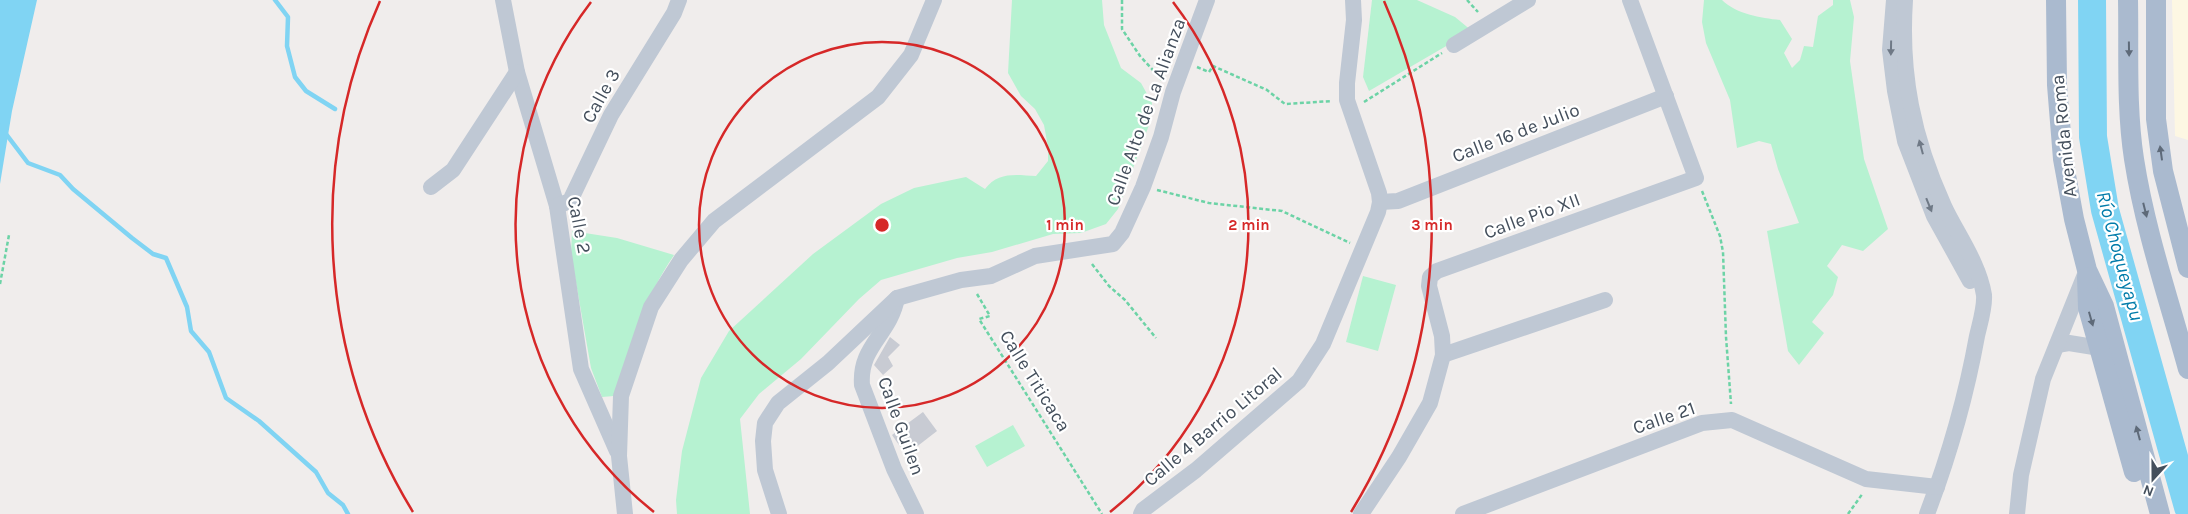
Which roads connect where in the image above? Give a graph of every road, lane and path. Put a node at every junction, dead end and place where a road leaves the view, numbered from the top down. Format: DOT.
graph roads {
  1 [pos="503,0"];
  2 [pos="679,0"];
  3 [pos="934,0"];
  4 [pos="1122,0"];
  5 [pos="1207,0"];
  6 [pos="1353,0"];
  7 [pos="1528,0"];
  8 [pos="1630,0"];
  9 [pos="1894,0"];
  10 [pos="1905,0"];
  11 [pos="2056,0"];
  12 [pos="2128,0"];
  13 [pos="2156,0"];
  14 [pos="1454,45"];
  15 [pos="1184,61"];
  16 [pos="517,72"];
  17 [pos="1173,92"];
  18 [pos="1666,96"];
  19 [pos="1350,105"];
  20 [pos="1696,178"];
  21 [pos="431,186"];
  22 [pos="1143,186"];
  23 [pos="1380,202"];
  24 [pos="557,206"];
  25 [pos="9,235"];
  26 [pos="1362,249"];
  27 [pos="1083,250"];
  28 [pos="2188,268"];
  29 [pos="2087,270"];
  30 [pos="961,280"];
  31 [pos="0,284"];
  32 [pos="897,298"];
  33 [pos="1604,300"];
  34 [pos="1980,322"];
  35 [pos="1156,338"];
  36 [pos="2057,345"];
  37 [pos="2100,348"];
  38 [pos="1442,355"];
  39 [pos="2188,369"];
  40 [pos="1732,420"];
  41 [pos="619,456"];
  42 [pos="1866,478"];
  43 [pos="1937,487"];
  44 [pos="1139,513"];
  45 [pos="625,514"];
  46 [pos="779,514"];
  47 [pos="916,514"];
  48 [pos="1102,514"];
  49 [pos="1361,514"];
  50 [pos="1462,514"];
  51 [pos="1848,514"];
  52 [pos="1927,514"];
  53 [pos="2017,514"];
  54 [pos="2146,514"];
  55 [pos="2160,514"];
  1 -- 16 [label="street, Calle 2"];
  2 -- 24 [label="street, Calle 3"];
  3 -- 41 [label="street"];
  4 -- 17 [label="path"];
  5 -- 15 [label="street, Calle Alto de La Alianza"];
  6 -- 19 [label="street"];
  7 -- 14 [label="street"];
  8 -- 18 [label="street"];
  9 -- 34 [label="street, one-way"];
  34 -- 10 [label="street, one-way"];
  11 -- 29 [label="main road, Avenida Roma"];
  12 -- 39 [label="main road, one-way"];
  28 -- 13 [label="main road, one-way"];
  14 -- 19 [label="path"];
  15 -- 17 [label="street, Calle Alto de La Alianza"];
  15 -- 19 [label="path"];
  16 -- 21 [label="street"];
  16 -- 24 [label="street, Calle 2"];
  17 -- 22 [label="street, Calle Alto de La Alianza"];
  18 -- 20 [label="street"];
  18 -- 23 [label="street, Calle 16 de Julio"];
  19 -- 23 [label="street"];
  20 -- 38 [label="street, Calle Pio XII"];
  20 -- 40 [label="path"];
  22 -- 26 [label="path"];
  22 -- 27 [label="street, Calle Alto de La Alianza"];
  23 -- 26 [label="street, Calle 4 Barrio Litoral"];
  24 -- 41 [label="street, Calle 2"];
  25 -- 31 [label="path"];
  26 -- 44 [label="street, Calle 4 Barrio Litoral"];
  27 -- 30 [label="street, Calle Alto de La Alianza"];
  27 -- 35 [label="path"];
  29 -- 36 [label="street"];
  29 -- 37 [label="main road, Avenida Roma, one-way"];
  55 -- 29 [label="main road, Avenida Roma, one-way"];
  30 -- 32 [label="street, Calle Alto de La Alianza"];
  30 -- 48 [label="path, Calle Titicaca"];
  32 -- 46 [label="street, Calle Alto de La Alianza"];
  32 -- 47 [label="street, Calle Guilen"];
  33 -- 38 [label="street"];
  34 -- 43 [label="street"];
  36 -- 37 [label="street"];
  36 -- 53 [label="street"];
  37 -- 54 [label="main road, Avenida Roma"];
  38 -- 49 [label="street, Calle Pio XII"];
  40 -- 42 [label="street, Calle 21"];
  40 -- 50 [label="street, Calle 21"];
  41 -- 45 [label="street"];
  42 -- 43 [label="street, Calle 21"];
  42 -- 51 [label="path"];
  43 -- 52 [label="street"];
}
